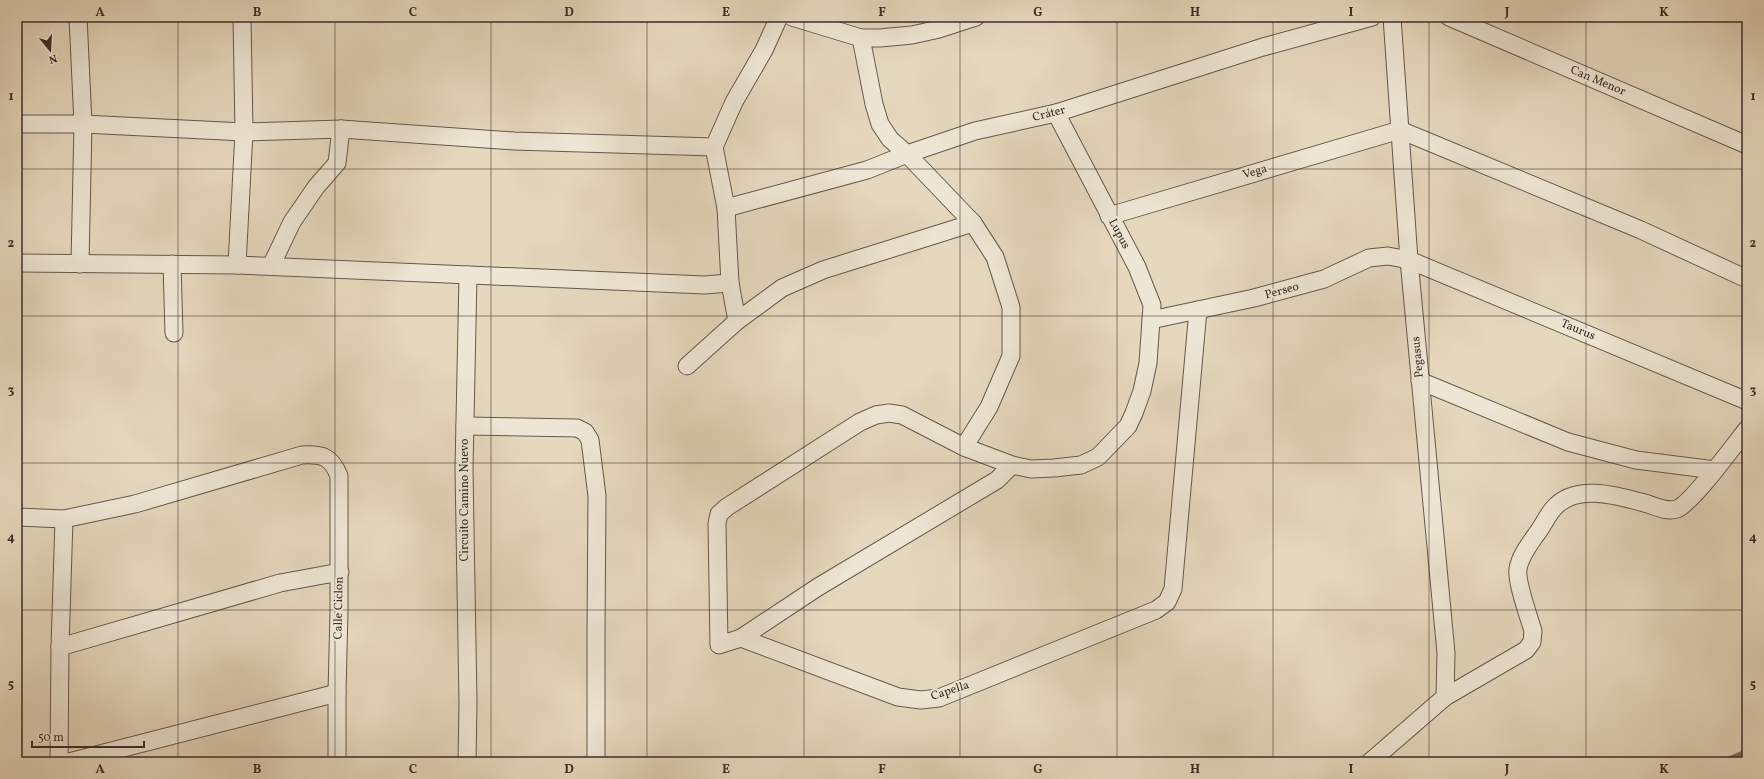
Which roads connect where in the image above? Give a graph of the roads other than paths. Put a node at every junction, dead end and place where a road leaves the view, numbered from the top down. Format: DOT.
graph roads {
  1 [pos="78,17"];
  2 [pos="242,17"];
  3 [pos="779,17"];
  4 [pos="792,17"];
  5 [pos="976,17"];
  6 [pos="1372,17"];
  7 [pos="1392,17"];
  8 [pos="1449,17"];
  9 [pos="861,38"];
  10 [pos="1056,113"];
  11 [pos="17,124"];
  12 [pos="83,124"];
  13 [pos="341,129"];
  14 [pos="1400,130"];
  15 [pos="244,132"];
  16 [pos="1747,145"];
  17 [pos="714,147"];
  18 [pos="907,154"];
  19 [pos="726,208"];
  20 [pos="1109,216"];
  21 [pos="973,222"];
  22 [pos="1409,260"];
  23 [pos="17,263"];
  24 [pos="80,264"];
  25 [pos="172,264"];
  26 [pos="237,265"];
  27 [pos="271,266"];
  28 [pos="468,276"];
  29 [pos="1747,279"];
  30 [pos="730,283"];
  31 [pos="1198,310"];
  32 [pos="1151,320"];
  33 [pos="737,321"];
  34 [pos="174,333"];
  35 [pos="687,366"];
  36 [pos="1420,381"];
  37 [pos="1747,401"];
  38 [pos="465,426"];
  39 [pos="1747,429"];
  40 [pos="964,447"];
  41 [pos="1012,465"];
  42 [pos="1715,470"];
  43 [pos="17,517"];
  44 [pos="64,519"];
  45 [pos="340,572"];
  46 [pos="741,638"];
  47 [pos="60,647"];
  48 [pos="337,693"];
  49 [pos="1445,697"];
  50 [pos="59,762"];
  51 [pos="69,762"];
  52 [pos="336,762"];
  53 [pos="467,762"];
  54 [pos="596,762"];
  55 [pos="1370,762"];
  1 -- 12 [label="street"];
  2 -- 15 [label="street"];
  3 -- 17 [label="street"];
  4 -- 9 [label="street"];
  5 -- 9 [label="street"];
  6 -- 10 [label="street, Cráter"];
  7 -- 14 [label="street, Pegasus"];
  8 -- 16 [label="street, Can Menor"];
  9 -- 18 [label="street"];
  10 -- 18 [label="street, Cráter"];
  10 -- 20 [label="street, Lupus"];
  11 -- 12 [label="street"];
  12 -- 15 [label="street"];
  12 -- 24 [label="street"];
  13 -- 15 [label="street"];
  13 -- 17 [label="street"];
  13 -- 27 [label="street"];
  14 -- 20 [label="street, Vega"];
  14 -- 22 [label="street, Pegasus"];
  14 -- 29 [label="street"];
  15 -- 26 [label="street"];
  17 -- 19 [label="street"];
  18 -- 19 [label="street, Cráter"];
  18 -- 21 [label="street"];
  19 -- 30 [label="street"];
  20 -- 32 [label="street, Lupus"];
  21 -- 33 [label="street"];
  21 -- 40 [label="street"];
  22 -- 31 [label="street, Perseo"];
  22 -- 36 [label="street, Pegasus"];
  22 -- 37 [label="street, Taurus"];
  23 -- 24 [label="street"];
  24 -- 25 [label="street"];
  25 -- 26 [label="street"];
  25 -- 34 [label="street"];
  26 -- 27 [label="street"];
  27 -- 28 [label="street"];
  28 -- 30 [label="street"];
  28 -- 38 [label="street"];
  30 -- 33 [label="street"];
  31 -- 32 [label="street, Perseo"];
  31 -- 46 [label="street, Capella"];
  32 -- 41 [label="street, Lupus"];
  33 -- 35 [label="street"];
  36 -- 42 [label="street"];
  36 -- 49 [label="street, Pegasus"];
  38 -- 53 [label="street, Circuito Camino Nuevo"];
  38 -- 54 [label="street, Circuito Camino Nuevo"];
  39 -- 42 [label="street"];
  40 -- 41 [label="street, Lupus"];
  40 -- 46 [label="street, Lupus"];
  41 -- 46 [label="street"];
  42 -- 49 [label="street"];
  43 -- 44 [label="street"];
  44 -- 45 [label="street, Calle Ciclon"];
  44 -- 47 [label="street"];
  45 -- 47 [label="street"];
  45 -- 48 [label="street, Calle Ciclon"];
  47 -- 50 [label="street"];
  48 -- 51 [label="street"];
  48 -- 52 [label="street, Calle Ciclon"];
  49 -- 55 [label="street"];
}
